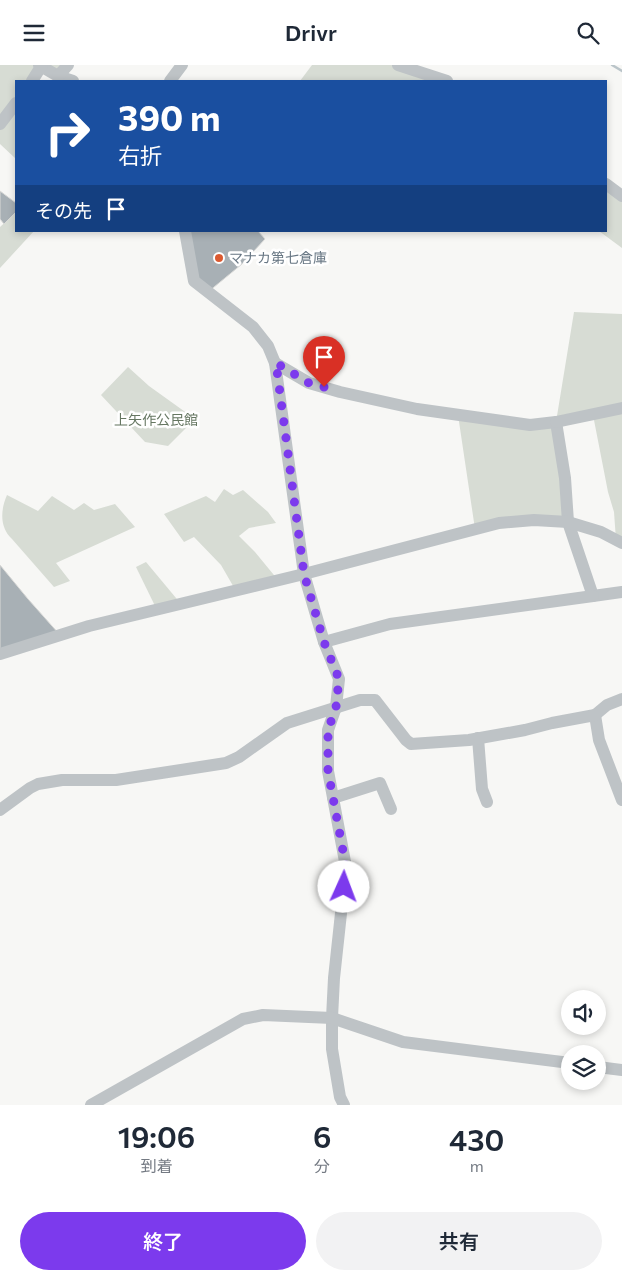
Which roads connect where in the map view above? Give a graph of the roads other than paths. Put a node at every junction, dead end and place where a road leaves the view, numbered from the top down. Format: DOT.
graph roads {
  1 [pos="68,65"];
  2 [pos="182,65"];
  3 [pos="398,65"];
  4 [pos="41,66"];
  5 [pos="58,76"];
  6 [pos="33,80"];
  7 [pos="70,80"];
  8 [pos="171,80"];
  9 [pos="444,80"];
  10 [pos="15,104"];
  11 [pos="0,124"];
  12 [pos="607,185"];
  13 [pos="622,196"];
  14 [pos="185,232"];
  15 [pos="276,363"];
  16 [pos="622,408"];
  17 [pos="556,422"];
  18 [pos="568,522"];
  19 [pos="622,543"];
  20 [pos="304,574"];
  21 [pos="622,592"];
  22 [pos="593,596"];
  23 [pos="324,642"];
  24 [pos="0,654"];
  25 [pos="622,699"];
  26 [pos="336,707"];
  27 [pos="595,715"];
  28 [pos="478,739"];
  29 [pos="333,798"];
  30 [pos="622,800"];
  31 [pos="487,802"];
  32 [pos="391,809"];
  33 [pos="0,810"];
  34 [pos="332,1018"];
  35 [pos="561,1062"];
  36 [pos="606,1068"];
  37 [pos="622,1070"];
  38 [pos="91,1105"];
  39 [pos="344,1105"];
  1 -- 5 [label="street"];
  2 -- 8 [label="street"];
  3 -- 9 [label="street"];
  4 -- 5 [label="street"];
  4 -- 6 [label="street"];
  5 -- 7 [label="street"];
  10 -- 11 [label="street"];
  12 -- 13 [label="street"];
  14 -- 15 [label="street"];
  15 -- 17 [label="street"];
  15 -- 20 [label="street"];
  16 -- 17 [label="street"];
  17 -- 18 [label="street"];
  18 -- 19 [label="street"];
  18 -- 20 [label="street"];
  18 -- 22 [label="street"];
  20 -- 23 [label="street"];
  20 -- 24 [label="street"];
  21 -- 22 [label="street"];
  22 -- 23 [label="street"];
  23 -- 26 [label="street"];
  25 -- 27 [label="street"];
  26 -- 28 [label="street"];
  26 -- 29 [label="street"];
  26 -- 33 [label="street"];
  27 -- 28 [label="street"];
  27 -- 30 [label="street"];
  28 -- 31 [label="street"];
  29 -- 32 [label="street"];
  29 -- 34 [label="street"];
  34 -- 35 [label="street"];
  34 -- 38 [label="street"];
  34 -- 39 [label="street"];
  36 -- 37 [label="street"];
}
